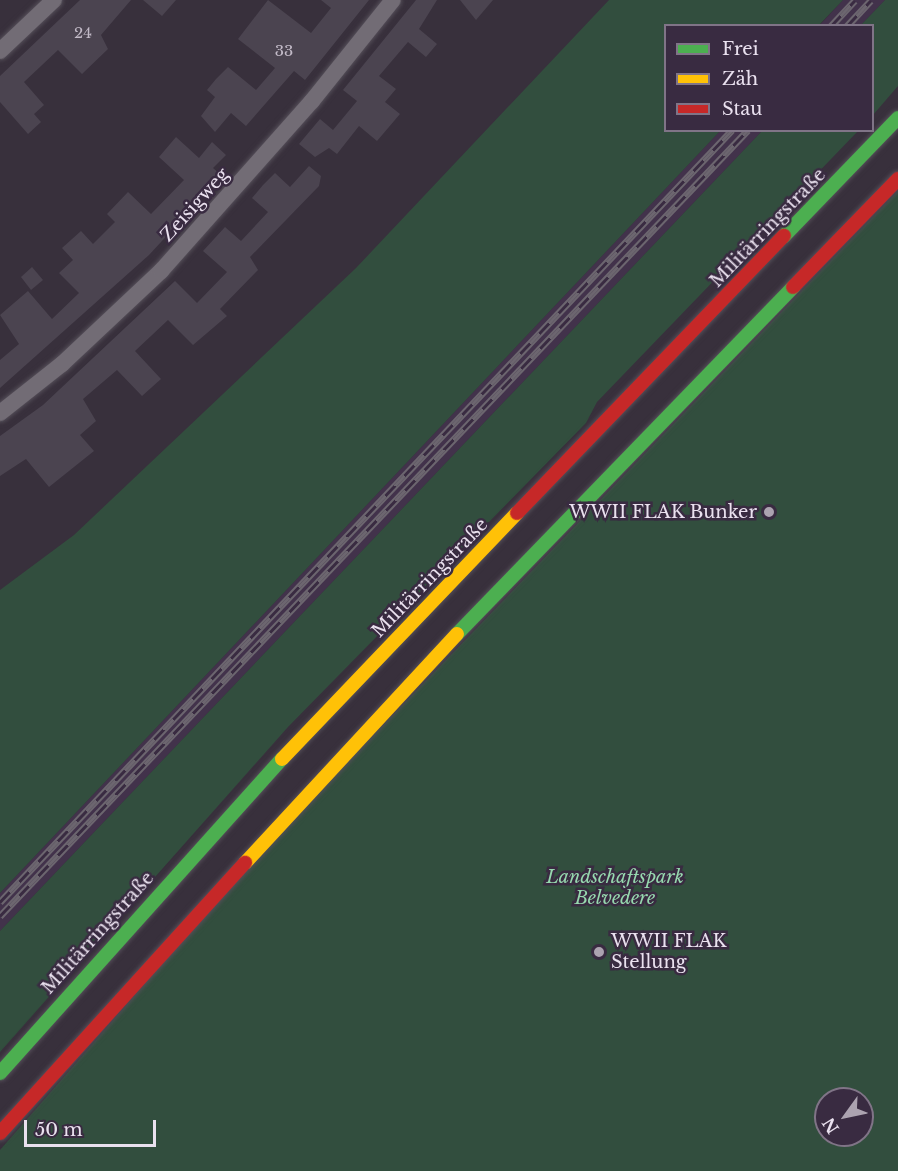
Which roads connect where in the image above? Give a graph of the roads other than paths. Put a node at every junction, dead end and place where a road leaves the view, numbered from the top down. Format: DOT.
graph roads {
  1 [pos="54,0"];
  2 [pos="393,0"];
  3 [pos="0,51"];
  4 [pos="897,119"];
  5 [pos="898,179"];
  6 [pos="0,412"];
  7 [pos="0,1073"];
  8 [pos="0,1133"];
  1 -- 3 [label="street"];
  2 -- 6 [label="street, Zeisigweg"];
  4 -- 7 [label="highway, Militärringstraße"];
  5 -- 8 [label="highway"];
}
